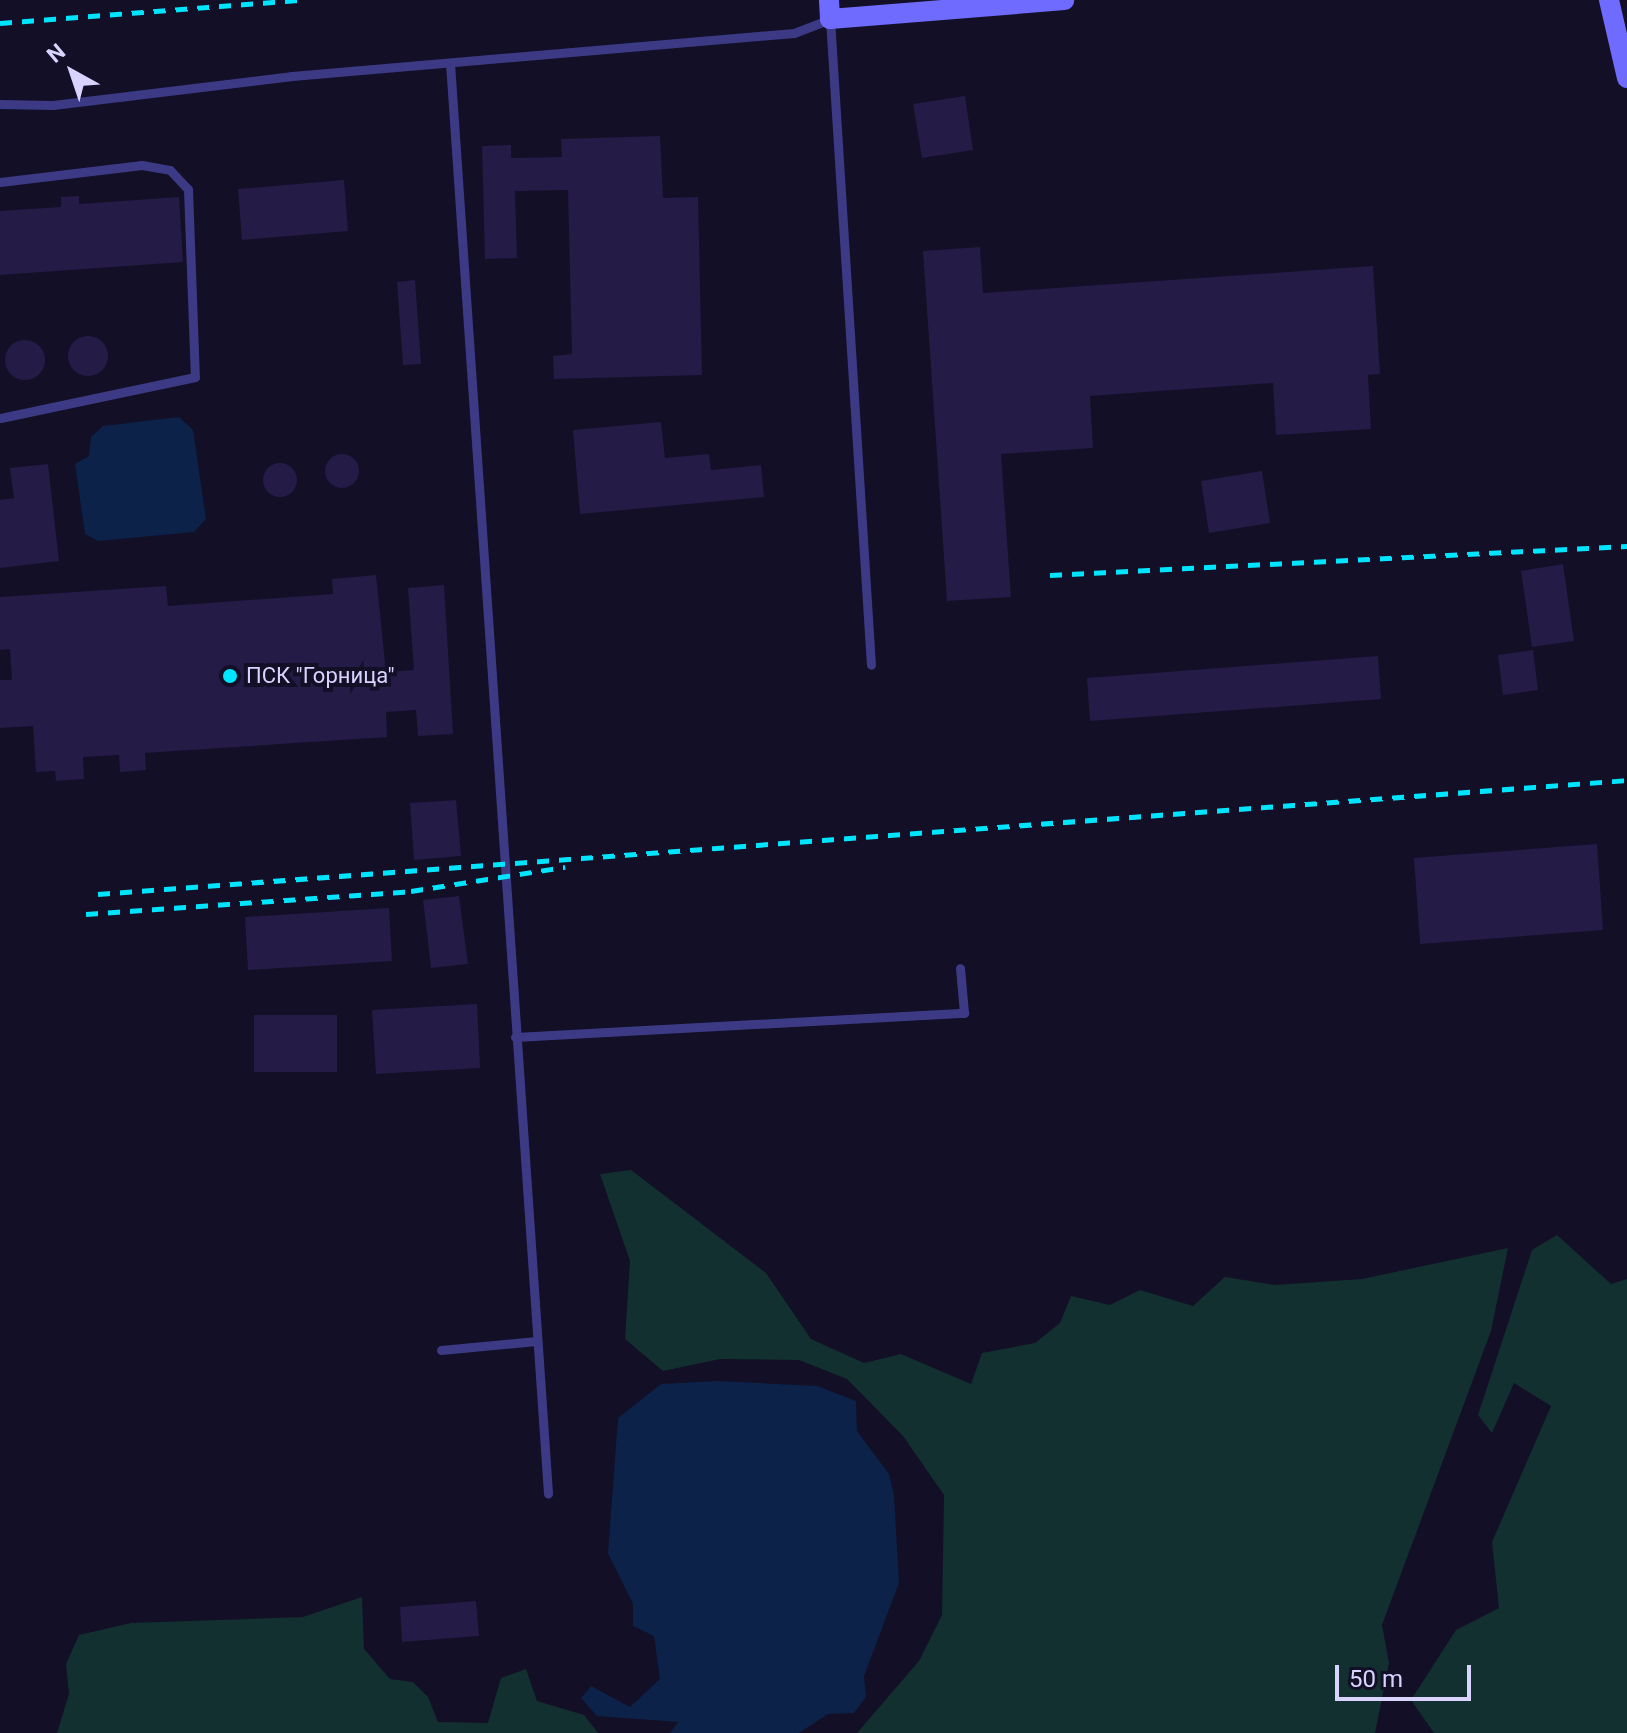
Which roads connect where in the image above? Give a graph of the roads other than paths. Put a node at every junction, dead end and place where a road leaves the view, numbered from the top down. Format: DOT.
graph roads {
  1 [pos="1064,0"];
  2 [pos="1609,0"];
  3 [pos="830,9"];
  4 [pos="450,63"];
  5 [pos="1627,78"];
  6 [pos="0,104"];
  7 [pos="0,182"];
  8 [pos="0,418"];
  9 [pos="871,665"];
  10 [pos="960,968"];
  11 [pos="515,1037"];
  12 [pos="537,1341"];
  13 [pos="441,1350"];
  14 [pos="548,1494"];
  1 -- 3 [label="street"];
  2 -- 5 [label="street"];
  3 -- 4 [label="lane"];
  3 -- 9 [label="lane"];
  4 -- 6 [label="lane"];
  4 -- 11 [label="lane"];
  7 -- 8 [label="lane"];
  10 -- 11 [label="lane"];
  11 -- 12 [label="lane"];
  12 -- 13 [label="lane"];
  12 -- 14 [label="lane"];
}
